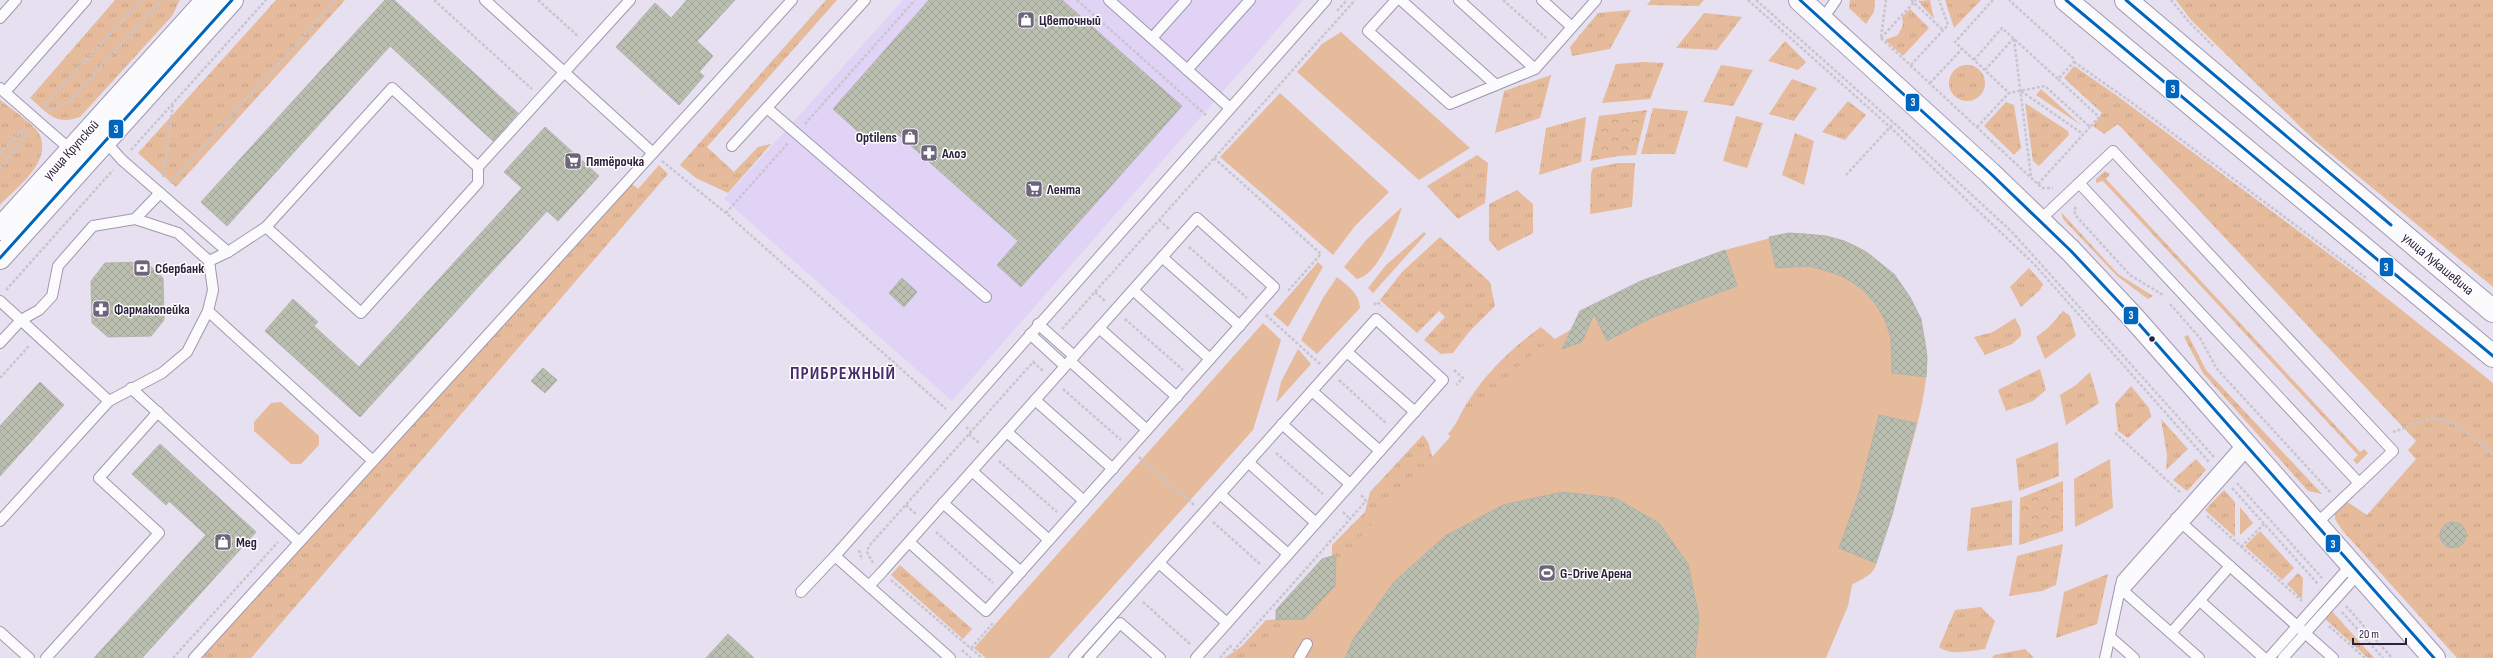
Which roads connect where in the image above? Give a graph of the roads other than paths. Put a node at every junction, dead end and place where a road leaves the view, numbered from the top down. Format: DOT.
graph roads {
  1 [pos="16,0"];
  2 [pos="86,0"];
  3 [pos="207,0"];
  4 [pos="232,0"];
  5 [pos="484,0"];
  6 [pos="630,0"];
  7 [pos="792,0"];
  8 [pos="865,0"];
  9 [pos="1186,0"];
  10 [pos="1250,0"];
  11 [pos="1326,0"];
  12 [pos="1396,0"];
  13 [pos="1401,0"];
  14 [pos="1458,0"];
  15 [pos="1542,0"];
  16 [pos="1596,0"];
  17 [pos="1800,0"];
  18 [pos="1836,0"];
  19 [pos="2066,0"];
  20 [pos="2126,0"];
  21 [pos="1115,2"];
  22 [pos="0,18"];
  23 [pos="1822,20"];
  24 [pos="1572,27"];
  25 [pos="1152,38"];
  26 [pos="1535,68"];
  27 [pos="1187,70"];
  28 [pos="564,73"];
  29 [pos="1496,85"];
  30 [pos="2,90"];
  31 [pos="767,108"];
  32 [pos="1230,108"];
  33 [pos="105,141"];
  34 [pos="732,146"];
  35 [pos="653,153"];
  36 [pos="78,157"];
  37 [pos="478,167"];
  38 [pos="2079,183"];
  39 [pos="160,194"];
  40 [pos="135,219"];
  41 [pos="2040,220"];
  42 [pos="266,227"];
  43 [pos="0,228"];
  44 [pos="228,252"];
  45 [pos="1162,257"];
  46 [pos="0,258"];
  47 [pos="209,261"];
  48 [pos="1133,290"];
  49 [pos="986,297"];
  50 [pos="0,301"];
  51 [pos="208,311"];
  52 [pos="2493,311"];
  53 [pos="21,320"];
  54 [pos="1038,324"];
  55 [pos="1240,326"];
  56 [pos="1099,328"];
  57 [pos="1030,334"];
  58 [pos="0,343"];
  59 [pos="1347,352"];
  60 [pos="2493,356"];
  61 [pos="1210,359"];
  62 [pos="1070,361"];
  63 [pos="131,388"];
  64 [pos="1312,391"];
  65 [pos="1177,397"];
  66 [pos="1035,400"];
  67 [pos="109,401"];
  68 [pos="158,412"];
  69 [pos="1415,412"];
  70 [pos="1282,424"];
  71 [pos="1147,430"];
  72 [pos="1007,432"];
  73 [pos="2246,445"];
  74 [pos="1380,451"];
  75 [pos="373,461"];
  76 [pos="1248,462"];
  77 [pos="1113,469"];
  78 [pos="972,471"];
  79 [pos="2359,483"];
  80 [pos="1350,484"];
  81 [pos="1220,494"];
  82 [pos="1084,501"];
  83 [pos="943,503"];
  84 [pos="0,521"];
  85 [pos="2180,521"];
  86 [pos="1316,522"];
  87 [pos="2316,524"];
  88 [pos="1050,540"];
  89 [pos="300,542"];
  90 [pos="909,542"];
  91 [pos="1288,554"];
  92 [pos="835,556"];
  93 [pos="1159,563"];
  94 [pos="2230,566"];
  95 [pos="2355,569"];
  96 [pos="1021,572"];
  97 [pos="870,586"];
  98 [pos="2122,589"];
  99 [pos="801,592"];
  100 [pos="2200,601"];
  101 [pos="1227,623"];
  102 [pos="2297,626"];
  103 [pos="0,632"];
  104 [pos="2171,633"];
  105 [pos="2306,633"];
  106 [pos="2110,637"];
  107 [pos="1307,644"];
  108 [pos="1198,655"];
  109 [pos="29,658"];
  110 [pos="46,658"];
  111 [pos="194,658"];
  112 [pos="950,658"];
  113 [pos="1074,658"];
  114 [pos="1089,658"];
  115 [pos="1160,658"];
  116 [pos="1299,658"];
  117 [pos="2105,658"];
  118 [pos="2134,658"];
  119 [pos="2199,658"];
  120 [pos="2264,658"];
  121 [pos="2268,658"];
  122 [pos="2284,658"];
  123 [pos="2333,658"];
  124 [pos="2434,658"];
  1 -- 22 [label="lane"];
  2 -- 30 [label="lane"];
  3 -- 36 [label="main road, улица Крупской"];
  4 -- 33 [label="main road, улица Крупской"];
  5 -- 28 [label="lane"];
  6 -- 28 [label="lane"];
  7 -- 35 [label="lane"];
  8 -- 31 [label="lane"];
  9 -- 25 [label="lane"];
  10 -- 27 [label="lane"];
  11 -- 32 [label="lane"];
  12 -- 29 [label="lane"];
  13 -- 29 [label="lane"];
  14 -- 26 [label="lane"];
  15 -- 24 [label="lane"];
  16 -- 24 [label="lane"];
  17 -- 23 [label="main road"];
  18 -- 23 [label="lane"];
  19 -- 60 [label="main road"];
  20 -- 52 [label="main road, улица Лукашевича"];
  21 -- 25 [label="lane"];
  23 -- 41 [label="main road"];
  24 -- 26 [label="lane"];
  25 -- 27 [label="lane"];
  26 -- 29 [label="lane"];
  27 -- 32 [label="lane"];
  28 -- 35 [label="lane"];
  28 -- 37 [label="lane"];
  30 -- 36 [label="lane"];
  31 -- 34 [label="lane"];
  31 -- 49 [label="lane"];
  32 -- 54 [label="lane"];
  33 -- 36 [label="main road, улица Крупской"];
  33 -- 39 [label="lane"];
  35 -- 75 [label="lane"];
  36 -- 43 [label="main road, улица Крупской"];
  36 -- 46 [label="main road, улица Крупской"];
  37 -- 42 [label="lane"];
  37 -- 42 [label="lane"];
  38 -- 41 [label="lane"];
  38 -- 79 [label="lane"];
  38 -- 79 [label="lane"];
  39 -- 40 [label="lane"];
  39 -- 44 [label="lane"];
  40 -- 47 [label="lane"];
  40 -- 53 [label="lane"];
  41 -- 73 [label="main road"];
  42 -- 44 [label="lane"];
  44 -- 47 [label="lane"];
  45 -- 48 [label="lane"];
  45 -- 55 [label="lane"];
  45 -- 55 [label="lane"];
  47 -- 51 [label="lane"];
  48 -- 56 [label="lane"];
  48 -- 61 [label="lane"];
  50 -- 53 [label="lane"];
  51 -- 63 [label="lane"];
  51 -- 75 [label="lane"];
  53 -- 58 [label="lane"];
  53 -- 67 [label="lane"];
  54 -- 57 [label="lane"];
  54 -- 62 [label="lane"];
  55 -- 61 [label="lane"];
  56 -- 62 [label="lane"];
  56 -- 65 [label="lane"];
  57 -- 62 [label="lane"];
  57 -- 92 [label="lane"];
  59 -- 64 [label="lane"];
  59 -- 69 [label="lane"];
  59 -- 69 [label="lane"];
  61 -- 65 [label="lane"];
  62 -- 66 [label="lane"];
  62 -- 71 [label="lane"];
  63 -- 67 [label="lane"];
  63 -- 68 [label="lane"];
  64 -- 70 [label="lane"];
  64 -- 74 [label="lane"];
  65 -- 71 [label="lane"];
  66 -- 72 [label="lane"];
  66 -- 77 [label="lane"];
  67 -- 84 [label="lane"];
  68 -- 89 [label="lane"];
  68 -- 110 [label="lane"];
  69 -- 74 [label="lane"];
  70 -- 76 [label="lane"];
  70 -- 80 [label="lane"];
  71 -- 77 [label="lane"];
  72 -- 78 [label="lane"];
  72 -- 82 [label="lane"];
  73 -- 85 [label="lane"];
  73 -- 87 [label="main road"];
  74 -- 80 [label="lane"];
  75 -- 89 [label="lane"];
  76 -- 81 [label="lane"];
  76 -- 86 [label="lane"];
  77 -- 82 [label="lane"];
  78 -- 83 [label="lane"];
  78 -- 88 [label="lane"];
  79 -- 87 [label="lane"];
  80 -- 86 [label="lane"];
  81 -- 91 [label="lane"];
  81 -- 93 [label="lane"];
  82 -- 88 [label="lane"];
  83 -- 90 [label="lane"];
  83 -- 96 [label="lane"];
  85 -- 94 [label="lane"];
  85 -- 98 [label="lane"];
  86 -- 91 [label="lane"];
  87 -- 95 [label="main road"];
  88 -- 96 [label="lane"];
  89 -- 111 [label="lane"];
  90 -- 96 [label="lane"];
  90 -- 97 [label="lane"];
  91 -- 101 [label="lane"];
  92 -- 97 [label="lane"];
  92 -- 99 [label="lane"];
  93 -- 101 [label="lane"];
  93 -- 113 [label="lane"];
  94 -- 100 [label="lane"];
  94 -- 102 [label="lane"];
  95 -- 102 [label="lane"];
  95 -- 105 [label="lane"];
  95 -- 124 [label="main road"];
  97 -- 112 [label="lane"];
  98 -- 104 [label="lane"];
  98 -- 106 [label="lane"];
  100 -- 104 [label="lane"];
  100 -- 120 [label="lane"];
  101 -- 108 [label="lane"];
  102 -- 105 [label="lane"];
  102 -- 121 [label="lane"];
  103 -- 109 [label="lane"];
  104 -- 119 [label="lane"];
  105 -- 122 [label="lane"];
  105 -- 123 [label="lane"];
  106 -- 117 [label="lane"];
  106 -- 118 [label="lane"];
  107 -- 116 [label="lane"];
  114 -- 115 [label="lane"];
}
